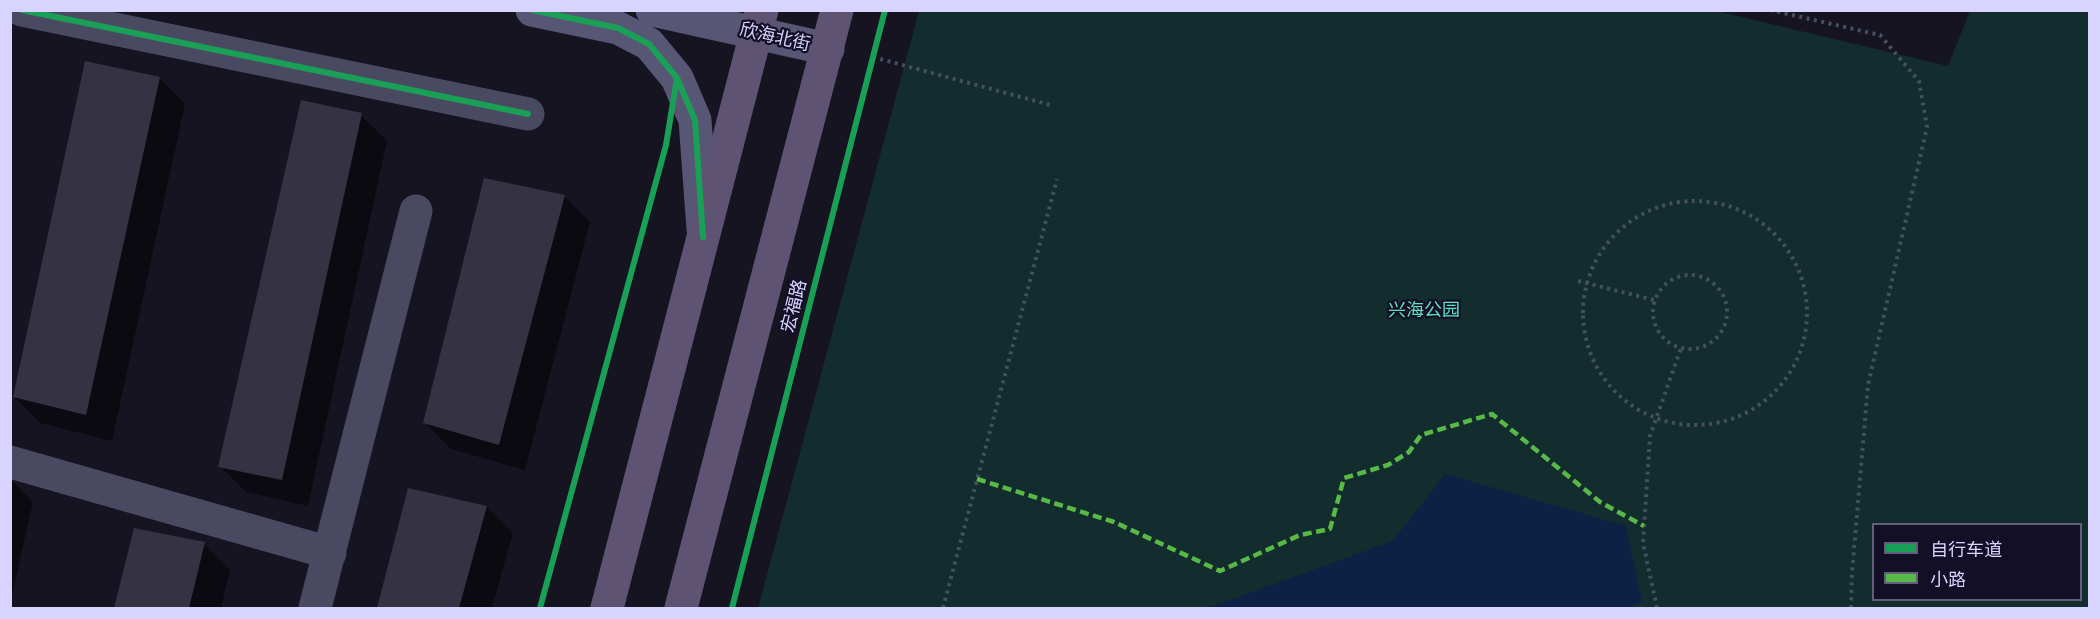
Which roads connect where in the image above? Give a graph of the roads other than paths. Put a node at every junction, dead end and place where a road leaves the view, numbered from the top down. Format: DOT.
graph roads {
  1 [pos="22,10"];
  2 [pos="532,10"];
  3 [pos="652,10"];
  4 [pos="837,10"];
  5 [pos="759,22"];
  6 [pos="828,49"];
  7 [pos="528,114"];
  8 [pos="416,211"];
  9 [pos="703,237"];
  10 [pos="10,462"];
  11 [pos="330,553"];
  12 [pos="315,609"];
  13 [pos="608,609"];
  14 [pos="681,609"];
  1 -- 7 [label="street"];
  2 -- 9 [label="street"];
  3 -- 5 [label="street, 欣海北街"];
  4 -- 6 [label="main road, 宏福路"];
  5 -- 6 [label="street, 欣海北街"];
  5 -- 9 [label="main road"];
  6 -- 14 [label="main road, 宏福路"];
  8 -- 11 [label="street"];
  9 -- 13 [label="main road"];
  10 -- 11 [label="street"];
  11 -- 12 [label="street"];
}
